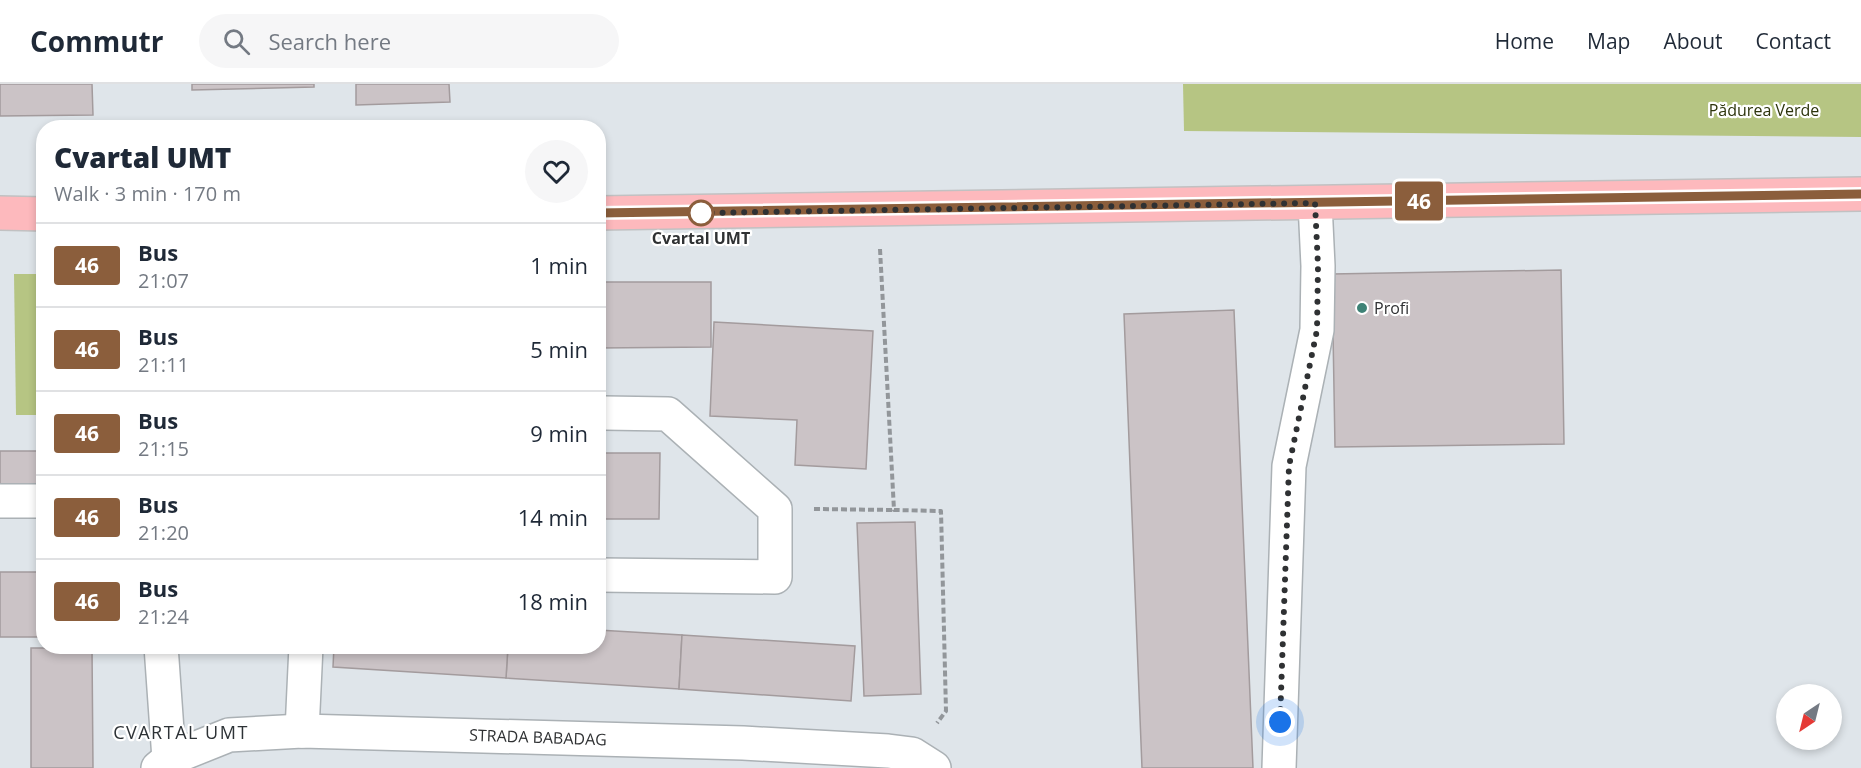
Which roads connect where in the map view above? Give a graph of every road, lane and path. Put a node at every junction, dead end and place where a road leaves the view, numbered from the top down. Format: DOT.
graph roads {
  1 [pos="1861,194"];
  2 [pos="1315,203"];
  3 [pos="0,213"];
  4 [pos="606,213"];
  5 [pos="36,214"];
  6 [pos="880,248"];
  7 [pos="606,413"];
  8 [pos="0,501"];
  9 [pos="36,501"];
  10 [pos="774,509"];
  11 [pos="894,510"];
  12 [pos="606,575"];
  13 [pos="162,654"];
  14 [pos="306,654"];
  15 [pos="302,731"];
  16 [pos="905,760"];
  17 [pos="172,765"];
  18 [pos="1279,768"];
  1 -- 2 [label="main road"];
  2 -- 4 [label="main road"];
  2 -- 18 [label="street"];
  3 -- 5 [label="main road"];
  6 -- 11 [label="path"];
  7 -- 10 [label="street"];
  8 -- 9 [label="street"];
  10 -- 11 [label="path"];
  10 -- 12 [label="street"];
  11 -- 16 [label="path"];
  13 -- 17 [label="street"];
  14 -- 15 [label="street"];
  15 -- 16 [label="street, STRADA BABADAG"];
  15 -- 17 [label="street, STRADA BABADAG"];
}
